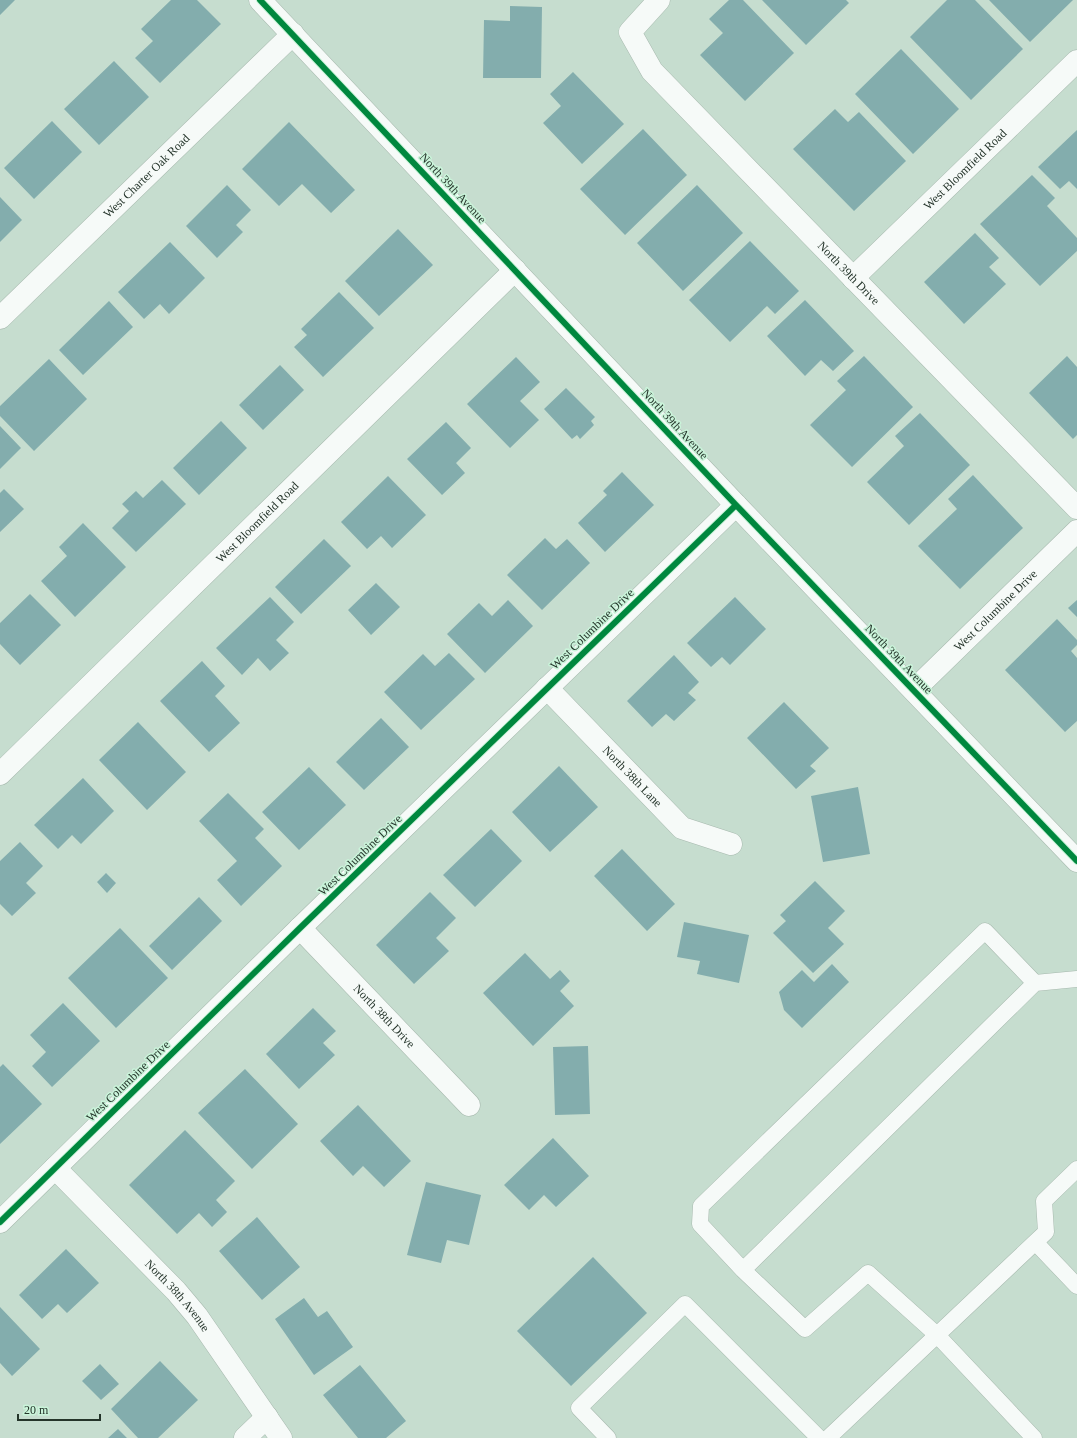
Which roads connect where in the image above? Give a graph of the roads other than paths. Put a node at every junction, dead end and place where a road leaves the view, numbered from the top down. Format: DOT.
graph roads {
  1 [pos="260,0"];
  2 [pos="659,0"];
  3 [pos="293,34"];
  4 [pos="1077,61"];
  5 [pos="515,270"];
  6 [pos="853,278"];
  7 [pos="0,318"];
  8 [pos="736,505"];
  9 [pos="1077,508"];
  10 [pos="1077,531"];
  11 [pos="547,688"];
  12 [pos="914,690"];
  13 [pos="0,774"];
  14 [pos="731,844"];
  15 [pos="1077,861"];
  16 [pos="300,928"];
  17 [pos="1077,979"];
  18 [pos="1035,983"];
  19 [pos="469,1105"];
  20 [pos="55,1168"];
  21 [pos="1077,1169"];
  22 [pos="0,1222"];
  23 [pos="1036,1243"];
  24 [pos="743,1270"];
  25 [pos="1077,1286"];
  26 [pos="937,1335"];
  27 [pos="267,1417"];
  28 [pos="245,1438"];
  29 [pos="282,1438"];
  30 [pos="608,1438"];
  31 [pos="819,1438"];
  32 [pos="828,1438"];
  33 [pos="1034,1438"];
  1 -- 3 [label="street, North 39th Avenue"];
  2 -- 6 [label="street, North 39th Drive"];
  3 -- 5 [label="street, North 39th Avenue"];
  3 -- 7 [label="street, West Charter Oak Road"];
  4 -- 6 [label="street, West Bloomfield Road"];
  5 -- 8 [label="street, North 39th Avenue"];
  5 -- 13 [label="street, West Bloomfield Road"];
  6 -- 9 [label="street, North 39th Drive"];
  8 -- 11 [label="street, West Columbine Drive"];
  8 -- 12 [label="street, North 39th Avenue"];
  10 -- 12 [label="street, West Columbine Drive"];
  11 -- 14 [label="street, North 38th Lane"];
  11 -- 16 [label="street, West Columbine Drive"];
  12 -- 15 [label="street, North 39th Avenue"];
  16 -- 19 [label="street, North 38th Drive"];
  16 -- 20 [label="street, West Columbine Drive"];
  17 -- 18 [label="lane"];
  18 -- 24 [label="lane"];
  18 -- 24 [label="lane"];
  20 -- 22 [label="street, West Columbine Drive"];
  20 -- 27 [label="street, North 38th Avenue"];
  21 -- 23 [label="lane"];
  23 -- 25 [label="lane"];
  23 -- 26 [label="lane"];
  24 -- 26 [label="lane"];
  26 -- 32 [label="lane"];
  26 -- 33 [label="lane"];
  27 -- 28 [label="street"];
  27 -- 29 [label="street, North 38th Avenue"];
  30 -- 31 [label="lane"];
}
